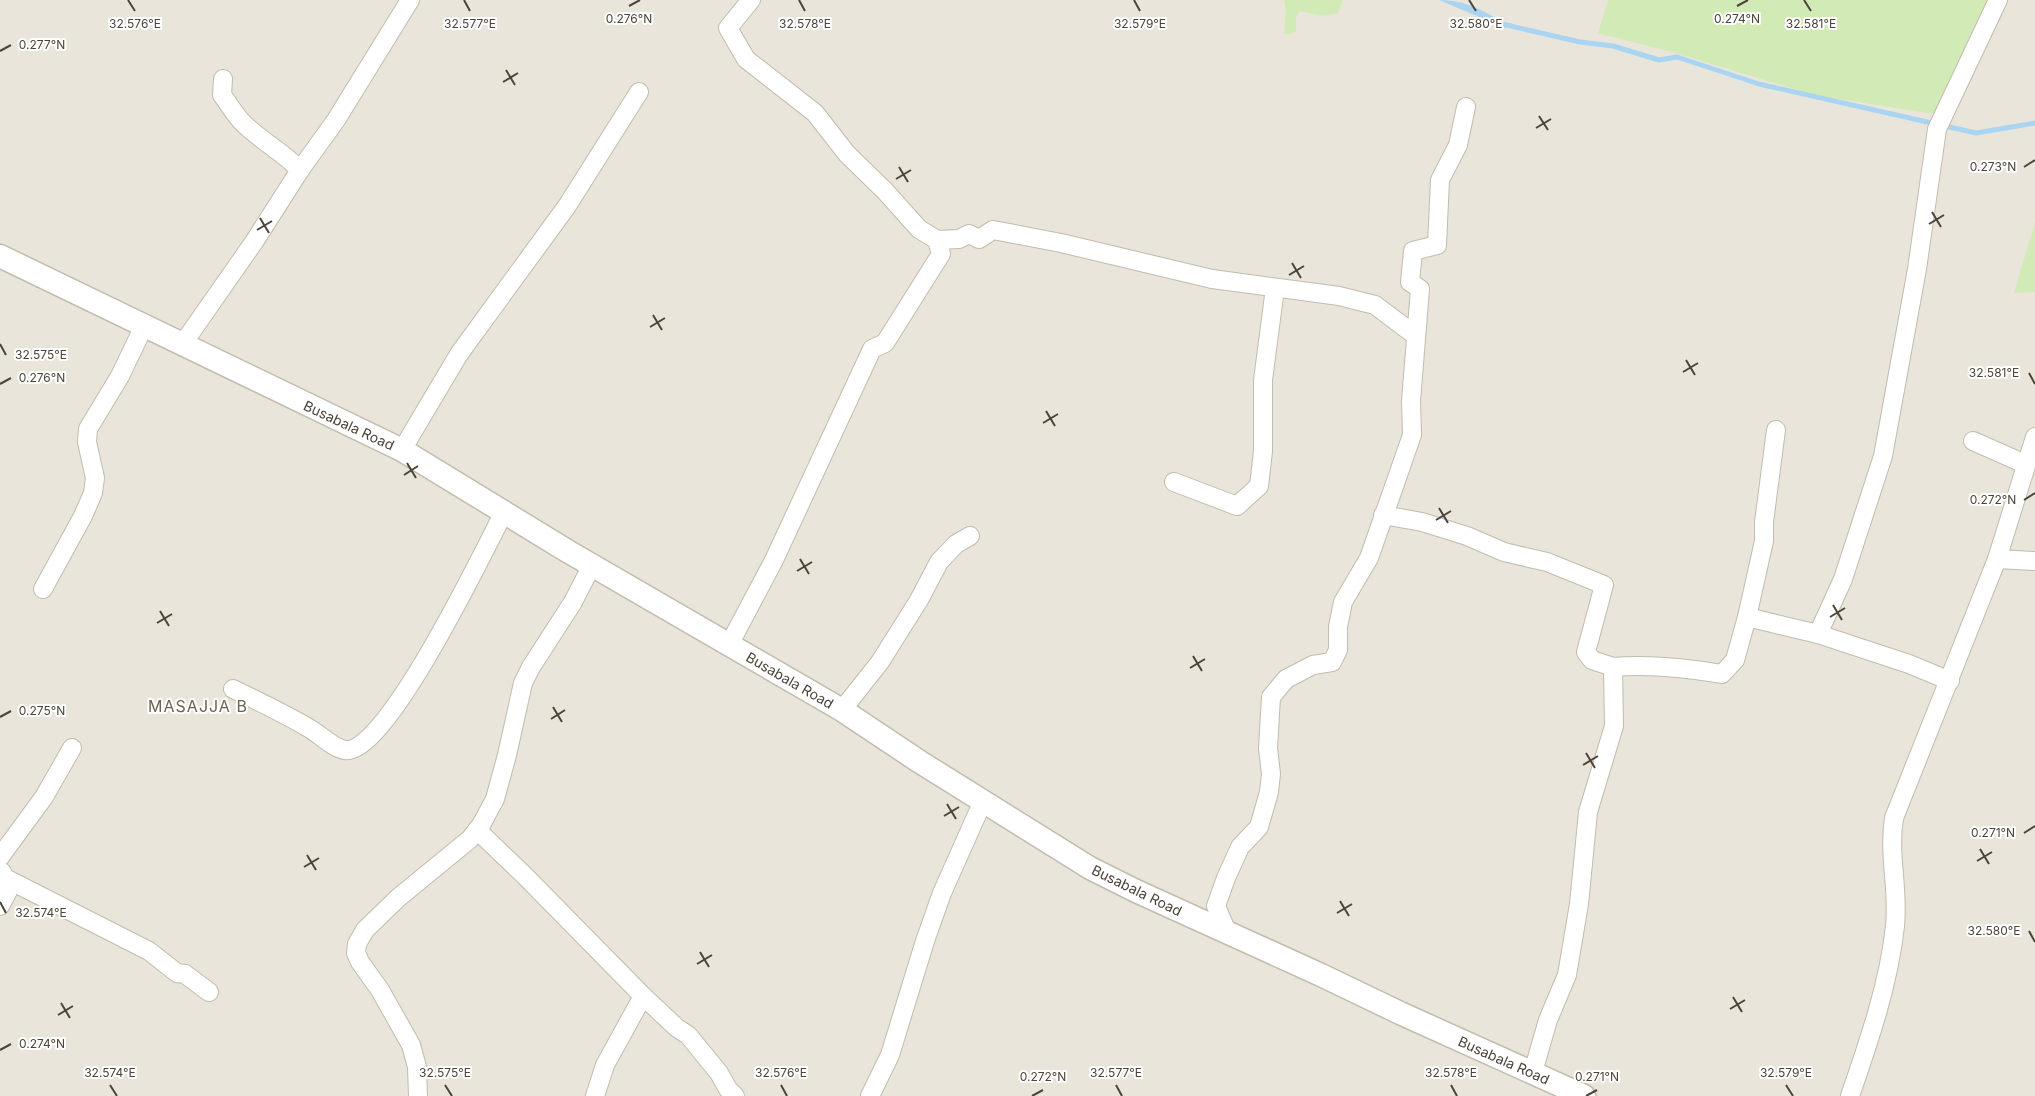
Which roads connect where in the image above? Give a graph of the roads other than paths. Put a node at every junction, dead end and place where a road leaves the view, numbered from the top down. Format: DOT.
graph roads {
  1 [pos="410,0"];
  2 [pos="752,0"];
  3 [pos="1998,0"];
  4 [pos="223,79"];
  5 [pos="639,92"];
  6 [pos="1466,107"];
  7 [pos="300,170"];
  8 [pos="937,240"];
  9 [pos="0,256"];
  10 [pos="1275,288"];
  11 [pos="144,326"];
  12 [pos="1416,336"];
  13 [pos="182,345"];
  14 [pos="1776,430"];
  15 [pos="2035,437"];
  16 [pos="1973,441"];
  17 [pos="402,450"];
  18 [pos="2025,464"];
  19 [pos="1174,482"];
  20 [pos="504,512"];
  21 [pos="1383,515"];
  22 [pos="970,536"];
  23 [pos="1997,559"];
  24 [pos="2035,561"];
  25 [pos="592,565"];
  26 [pos="43,589"];
  27 [pos="1747,617"];
  28 [pos="1818,634"];
  29 [pos="729,645"];
  30 [pos="1613,668"];
  31 [pos="1950,681"];
  32 [pos="232,689"];
  33 [pos="842,710"];
  34 [pos="72,748"];
  35 [pos="983,801"];
  36 [pos="477,830"];
  37 [pos="0,857"];
  38 [pos="2,874"];
  39 [pos="0,906"];
  40 [pos="1227,932"];
  41 [pos="210,992"];
  42 [pos="643,996"];
  43 [pos="1534,1072"];
  44 [pos="1557,1090"];
  45 [pos="418,1096"];
  46 [pos="595,1096"];
  47 [pos="735,1096"];
  48 [pos="870,1096"];
  49 [pos="1584,1096"];
  50 [pos="1850,1096"];
  1 -- 7 [label="street"];
  2 -- 8 [label="street"];
  3 -- 28 [label="street"];
  4 -- 7 [label="street"];
  5 -- 17 [label="street"];
  6 -- 12 [label="street"];
  7 -- 13 [label="street"];
  8 -- 10 [label="street"];
  8 -- 29 [label="street"];
  9 -- 11 [label="street, Busabala Road"];
  10 -- 12 [label="street"];
  10 -- 19 [label="street"];
  11 -- 13 [label="street, Busabala Road"];
  11 -- 26 [label="street"];
  12 -- 21 [label="street"];
  13 -- 17 [label="street, Busabala Road"];
  14 -- 27 [label="street"];
  15 -- 18 [label="street"];
  16 -- 18 [label="street"];
  17 -- 20 [label="street, Busabala Road"];
  18 -- 23 [label="street"];
  20 -- 25 [label="street, Busabala Road"];
  20 -- 32 [label="street"];
  21 -- 30 [label="street"];
  21 -- 40 [label="street"];
  22 -- 33 [label="street"];
  23 -- 24 [label="street"];
  23 -- 31 [label="street"];
  25 -- 29 [label="street, Busabala Road"];
  25 -- 36 [label="street"];
  27 -- 28 [label="street"];
  27 -- 30 [label="street"];
  28 -- 31 [label="street"];
  29 -- 33 [label="street, Busabala Road"];
  30 -- 43 [label="street"];
  31 -- 50 [label="street"];
  33 -- 35 [label="street, Busabala Road"];
  34 -- 37 [label="street"];
  35 -- 40 [label="street, Busabala Road"];
  35 -- 48 [label="street"];
  36 -- 42 [label="street"];
  36 -- 45 [label="street"];
  38 -- 39 [label="street"];
  38 -- 41 [label="street"];
  40 -- 43 [label="street, Busabala Road"];
  42 -- 46 [label="street"];
  42 -- 47 [label="street"];
  43 -- 44 [label="street, Busabala Road"];
  44 -- 49 [label="street, Busabala Road"];
}
